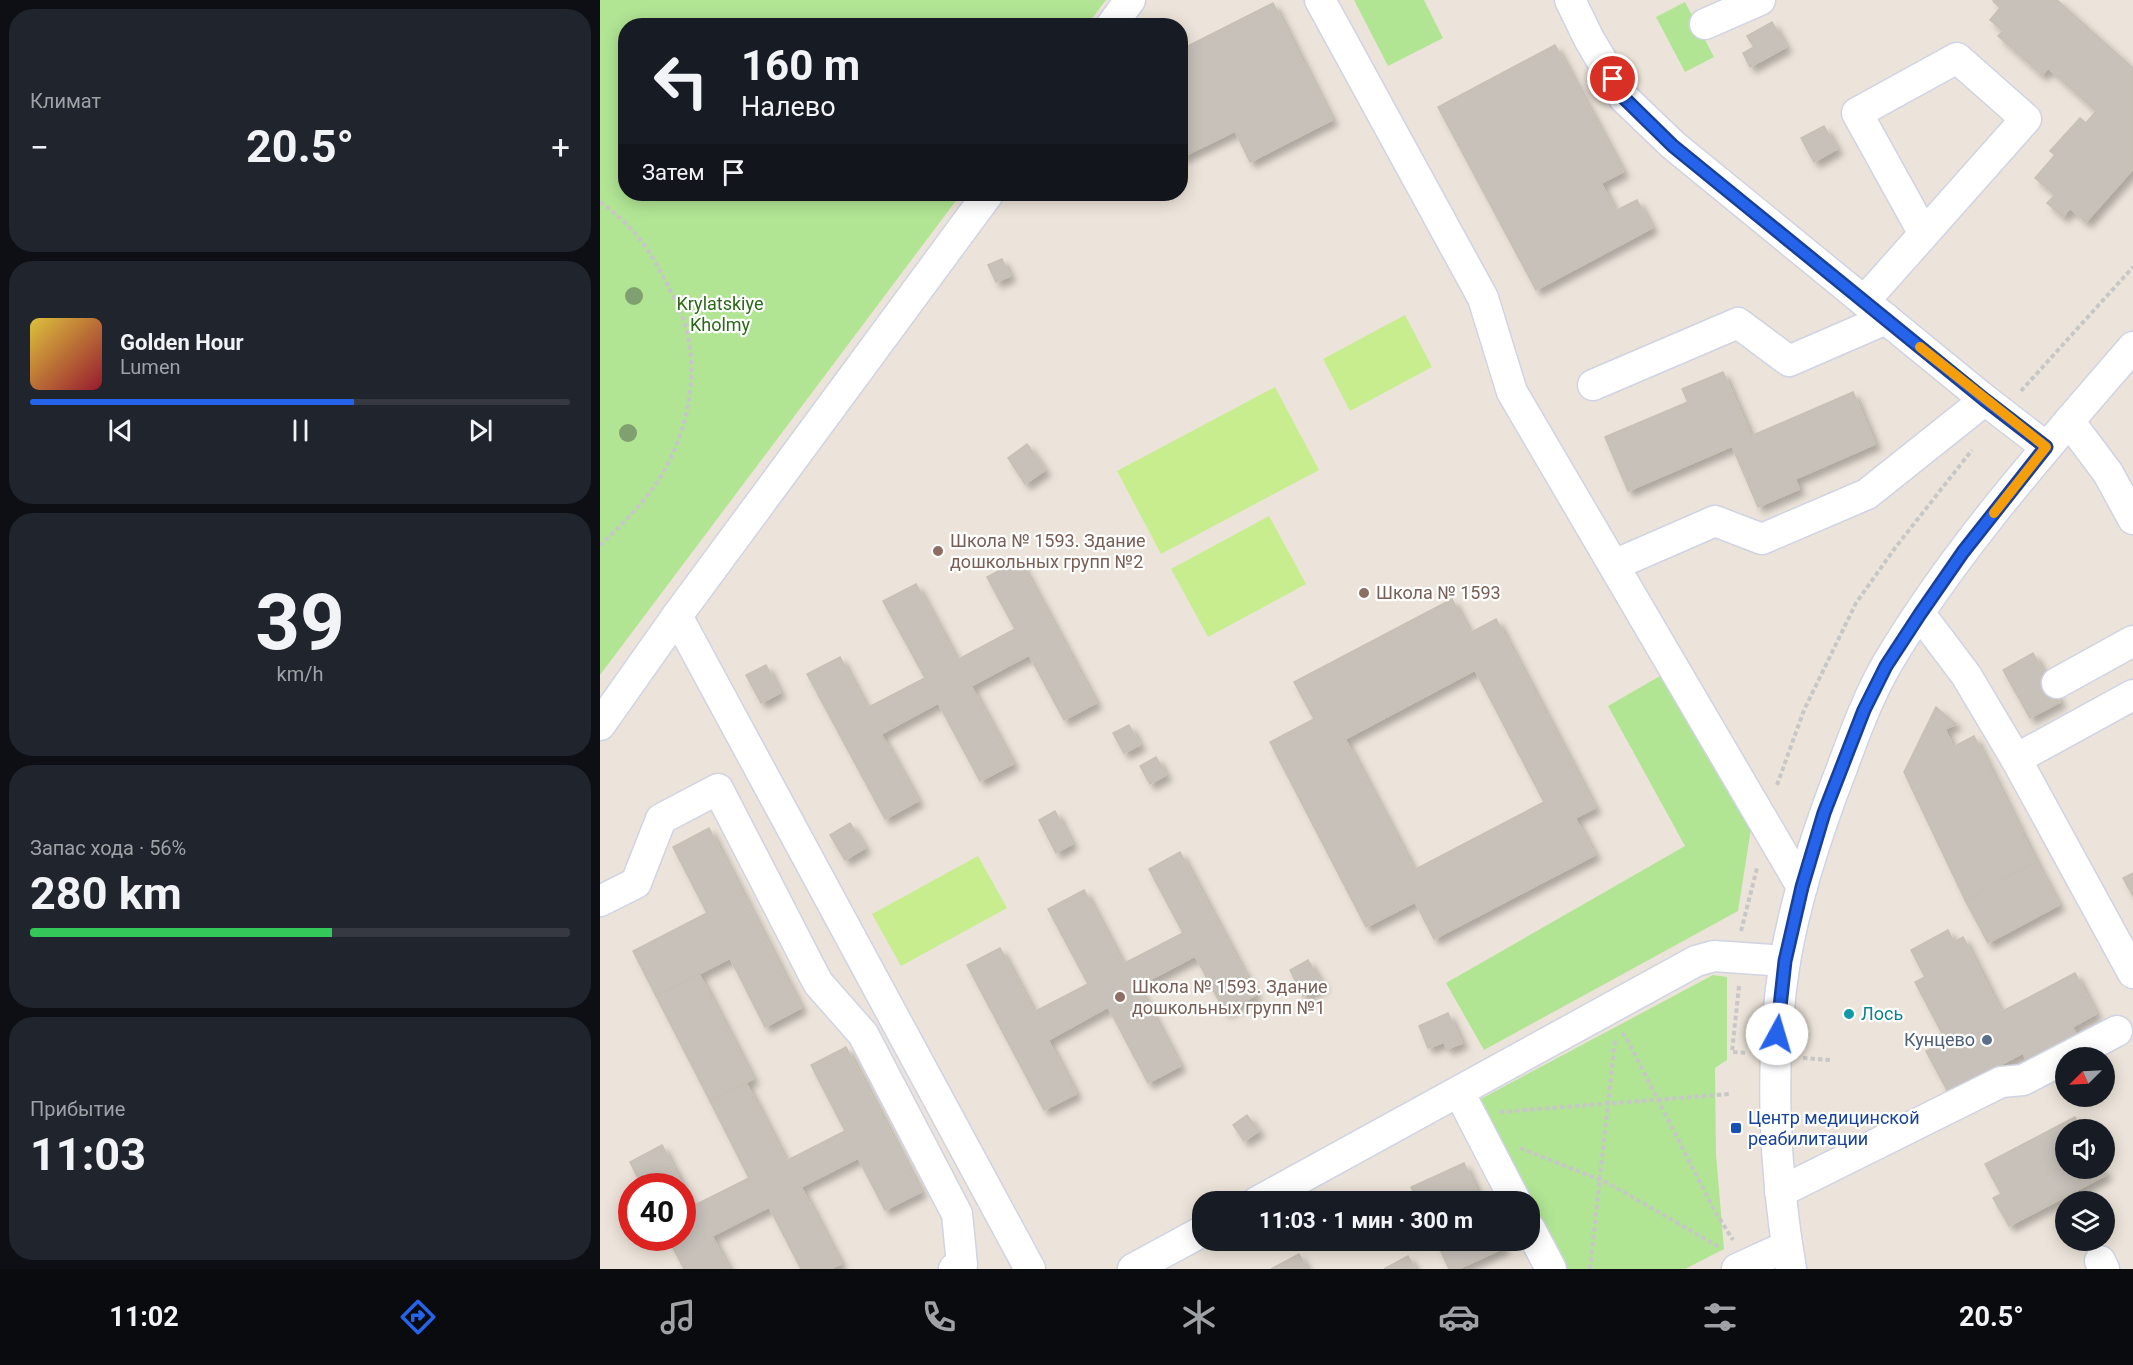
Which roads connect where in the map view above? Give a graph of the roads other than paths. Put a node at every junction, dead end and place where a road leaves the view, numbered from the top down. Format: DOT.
graph roads {
  1 [pos="1130,0"];
  2 [pos="1320,0"];
  3 [pos="1570,0"];
  4 [pos="1760,0"];
  5 [pos="1117,18"];
  6 [pos="1705,24"];
  7 [pos="983,201"];
  8 [pos="1924,234"];
  9 [pos="1875,310"];
  10 [pos="2133,347"];
  11 [pos="1593,385"];
  12 [pos="1993,406"];
  13 [pos="2069,422"];
  14 [pos="2046,447"];
  15 [pos="2133,519"];
  16 [pos="1614,565"];
  17 [pos="1920,614"];
  18 [pos="677,616"];
  19 [pos="2133,641"];
  20 [pos="2057,683"];
  21 [pos="2133,695"];
  22 [pos="600,725"];
  23 [pos="2016,759"];
  24 [pos="1802,887"];
  25 [pos="600,901"];
  26 [pos="1785,961"];
  27 [pos="2133,973"];
  28 [pos="2116,1031"];
  29 [pos="1470,1113"];
  30 [pos="1283,1191"];
  31 [pos="1510,1191"];
  32 [pos="1780,1192"];
  33 [pos="1192,1237"];
  34 [pos="1540,1248"];
  35 [pos="1731,1253"];
  36 [pos="1789,1257"];
  37 [pos="954,1269"];
  38 [pos="1030,1269"];
  39 [pos="1133,1269"];
  40 [pos="1551,1269"];
  1 -- 5 [label="street"];
  2 -- 16 [label="street"];
  3 -- 9 [label="street"];
  4 -- 6 [label="street"];
  7 -- 18 [label="street"];
  8 -- 8 [label="street"];
  8 -- 9 [label="street"];
  9 -- 11 [label="street"];
  9 -- 12 [label="street"];
  10 -- 13 [label="street"];
  12 -- 14 [label="street"];
  12 -- 16 [label="street"];
  13 -- 14 [label="street"];
  13 -- 15 [label="street"];
  14 -- 17 [label="street"];
  16 -- 24 [label="street"];
  17 -- 23 [label="street"];
  17 -- 24 [label="street"];
  18 -- 22 [label="street"];
  18 -- 38 [label="street"];
  19 -- 20 [label="street"];
  21 -- 23 [label="street"];
  23 -- 27 [label="street"];
  24 -- 26 [label="street"];
  25 -- 37 [label="street"];
  26 -- 29 [label="street"];
  26 -- 32 [label="street"];
  28 -- 32 [label="street"];
  29 -- 30 [label="street"];
  29 -- 31 [label="street"];
  32 -- 36 [label="street"];
  33 -- 39 [label="street"];
  34 -- 40 [label="street"];
  35 -- 36 [label="street"];
}
